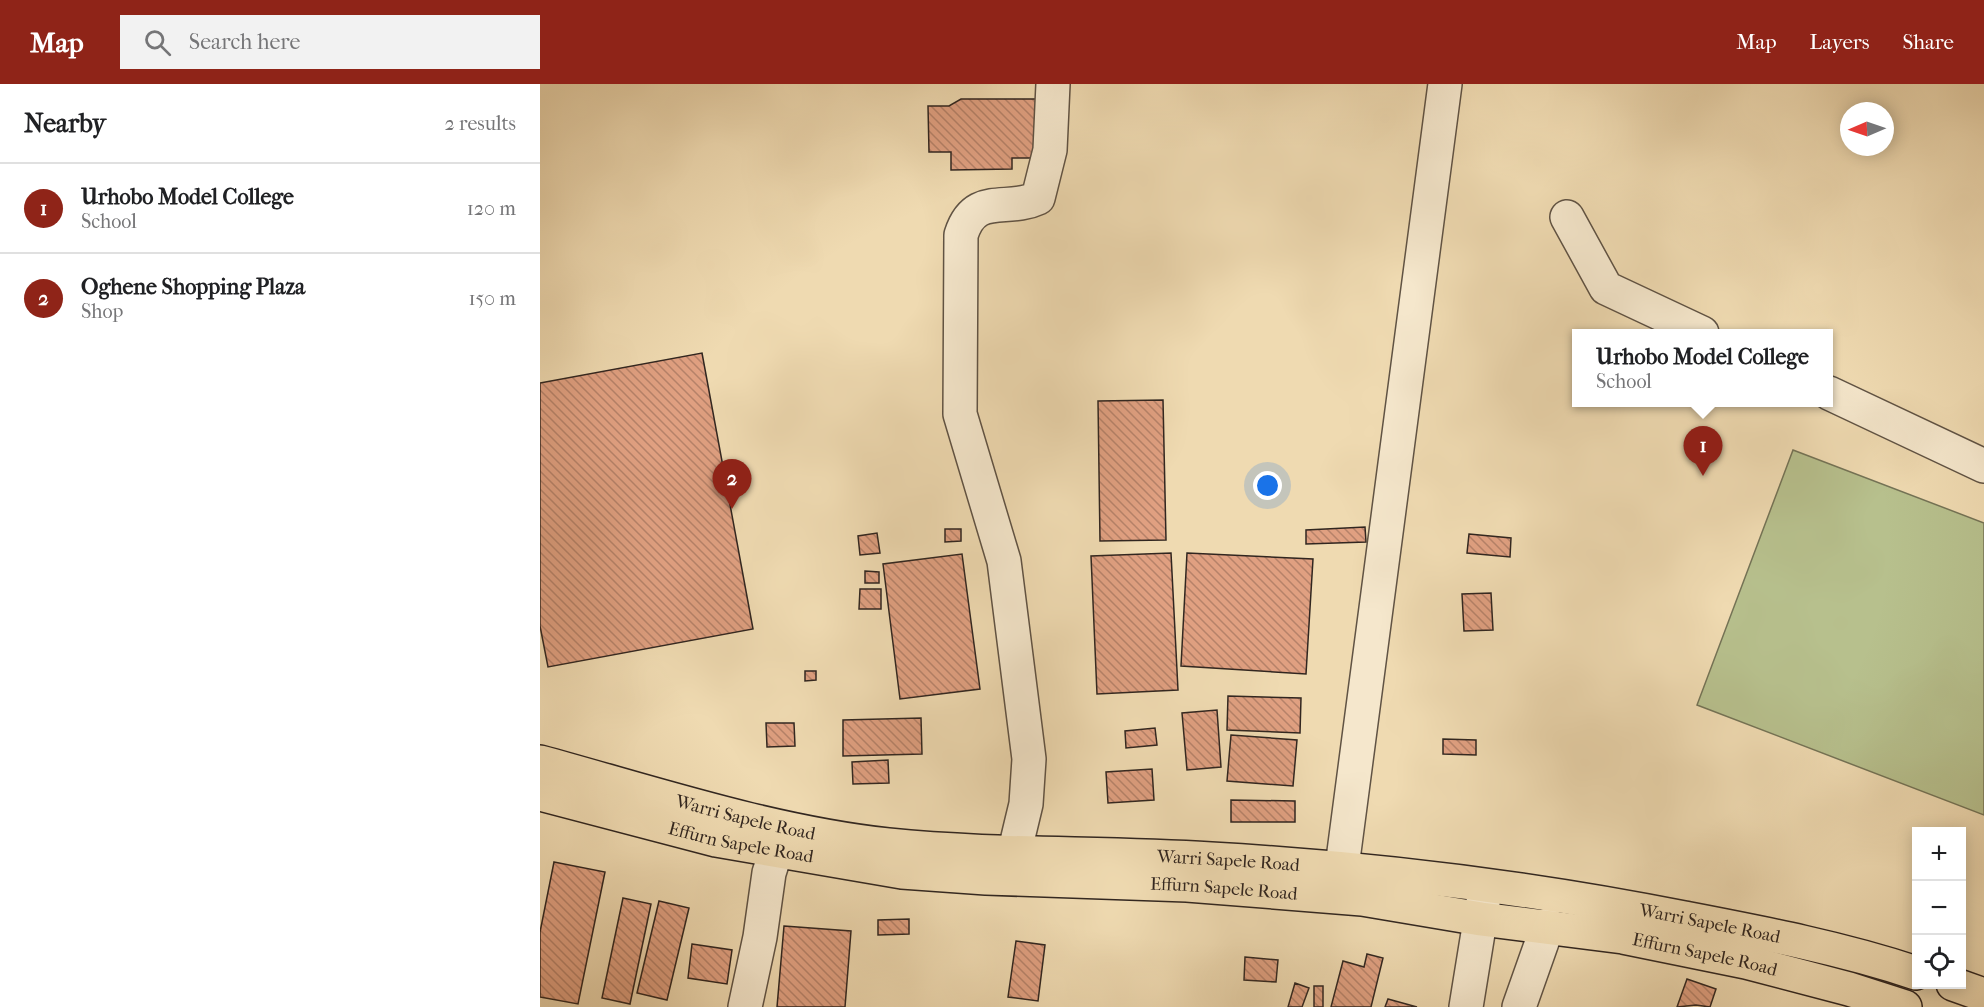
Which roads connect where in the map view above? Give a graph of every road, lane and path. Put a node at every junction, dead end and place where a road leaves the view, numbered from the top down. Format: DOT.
graph roads {
  1 [pos="1053,84"];
  2 [pos="1445,84"];
  3 [pos="1568,217"];
  4 [pos="1693,329"];
  5 [pos="1833,395"];
  6 [pos="1984,466"];
  7 [pos="540,762"];
  8 [pos="540,794"];
  9 [pos="776,851"];
  10 [pos="1014,854"];
  11 [pos="1342,867"];
  12 [pos="1187,871"];
  13 [pos="1486,885"];
  14 [pos="1481,919"];
  15 [pos="1548,925"];
  16 [pos="1912,972"];
  17 [pos="1966,989"];
  18 [pos="1984,995"];
  19 [pos="1845,998"];
  20 [pos="745,1007"];
  21 [pos="1466,1007"];
  22 [pos="1519,1007"];
  23 [pos="1905,1007"];
  1 -- 10 [label="street"];
  2 -- 11 [label="street"];
  3 -- 4 [label="street"];
  5 -- 6 [label="street"];
  7 -- 10 [label="highway, Warri Sapele Road"];
  8 -- 9 [label="highway, Effurn Sapele Road"];
  9 -- 12 [label="highway, Effurn Sapele Road"];
  9 -- 20 [label="street"];
  10 -- 12 [label="highway, Warri Sapele Road"];
  11 -- 12 [label="highway, Warri Sapele Road"];
  11 -- 13 [label="highway, Warri Sapele Road"];
  12 -- 14 [label="highway, Effurn Sapele Road"];
  13 -- 14 [label="street"];
  13 -- 16 [label="highway, Warri Sapele Road"];
  14 -- 15 [label="highway, Effurn Sapele Road"];
  14 -- 21 [label="street"];
  15 -- 19 [label="highway, Effurn Sapele Road"];
  15 -- 22 [label="street"];
  17 -- 18 [label="highway"];
  19 -- 23 [label="highway, Effurn Sapele Road"];
}
